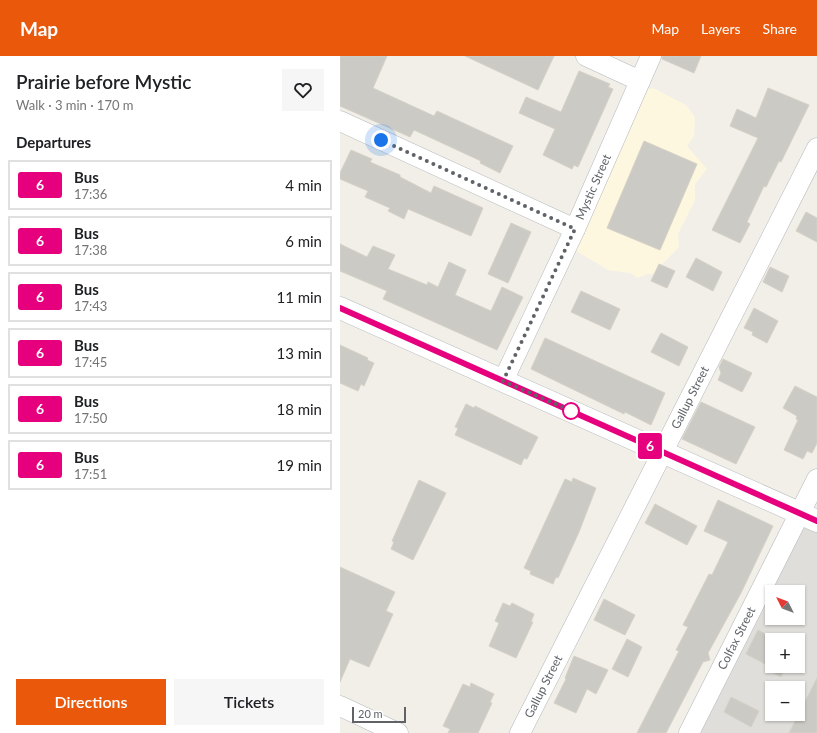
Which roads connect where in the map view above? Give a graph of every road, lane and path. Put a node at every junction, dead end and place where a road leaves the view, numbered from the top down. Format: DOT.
graph roads {
  1 [pos="586,56"];
  2 [pos="650,56"];
  3 [pos="640,81"];
  4 [pos="340,122"];
  5 [pos="817,148"];
  6 [pos="575,229"];
  7 [pos="340,308"];
  8 [pos="503,381"];
  9 [pos="663,452"];
  10 [pos="817,479"];
  11 [pos="808,517"];
  12 [pos="342,712"];
  13 [pos="398,733"];
  14 [pos="520,733"];
  15 [pos="689,733"];
  1 -- 3 [label="street"];
  2 -- 3 [label="street, Mystic Street"];
  3 -- 6 [label="street, Mystic Street"];
  4 -- 6 [label="street"];
  5 -- 9 [label="street, Gallup Street"];
  6 -- 8 [label="street, Mystic Street"];
  7 -- 8 [label="street"];
  8 -- 9 [label="street"];
  9 -- 11 [label="street"];
  9 -- 14 [label="street, Gallup Street"];
  10 -- 11 [label="street, Colfax Street"];
  11 -- 15 [label="street, Colfax Street"];
  12 -- 13 [label="street"];
}
